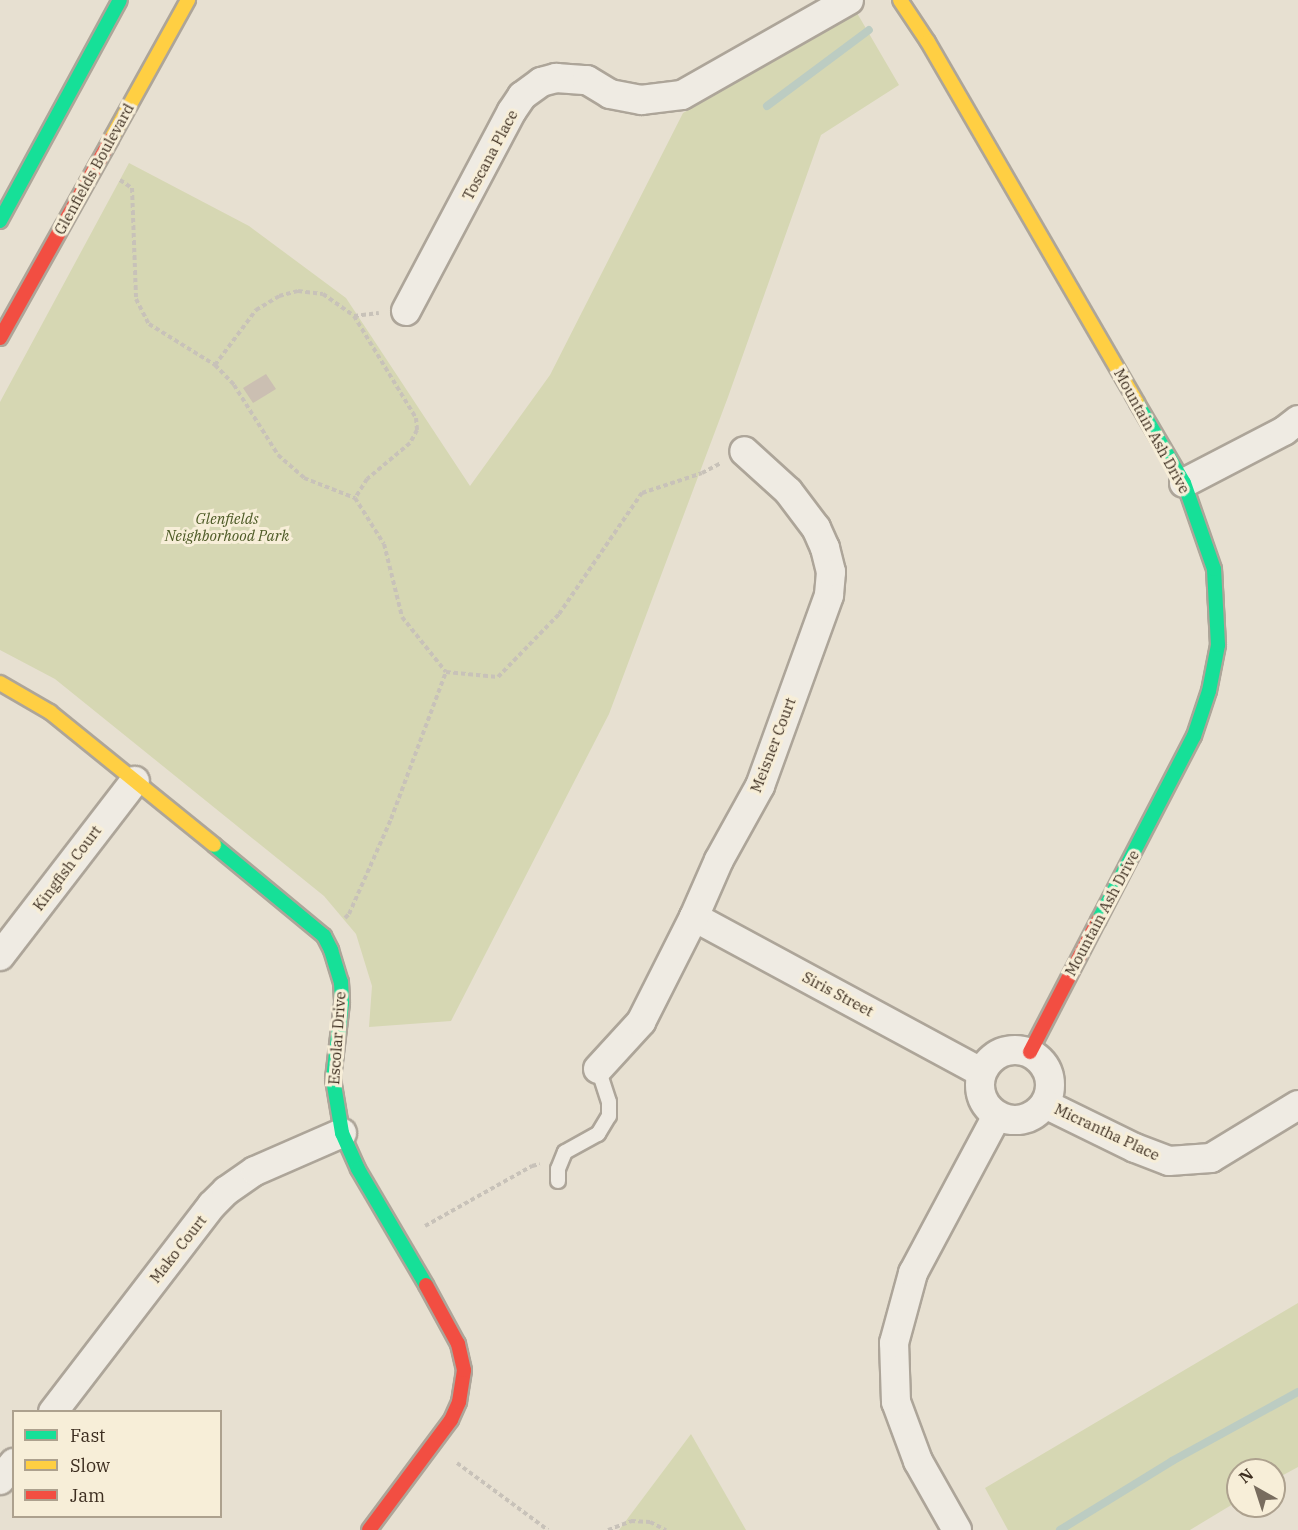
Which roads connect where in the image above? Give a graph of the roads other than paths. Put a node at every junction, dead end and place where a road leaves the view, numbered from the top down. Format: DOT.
graph roads {
  1 [pos="120,0"];
  2 [pos="188,0"];
  3 [pos="849,0"];
  4 [pos="900,0"];
  5 [pos="0,221"];
  6 [pos="406,311"];
  7 [pos="0,338"];
  8 [pos="1298,420"];
  9 [pos="744,451"];
  10 [pos="1184,483"];
  11 [pos="0,683"];
  12 [pos="135,781"];
  13 [pos="694,916"];
  14 [pos="0,956"];
  15 [pos="1030,1052"];
  16 [pos="598,1069"];
  17 [pos="981,1072"];
  18 [pos="1045,1104"];
  19 [pos="1298,1106"];
  20 [pos="997,1116"];
  21 [pos="342,1133"];
  22 [pos="558,1180"];
  23 [pos="55,1410"];
  24 [pos="12,1465"];
  25 [pos="0,1480"];
  26 [pos="369,1530"];
  27 [pos="957,1530"];
  1 -- 5 [label="street"];
  2 -- 7 [label="street, Glenfields Boulevard"];
  3 -- 6 [label="street, Toscana Place"];
  4 -- 10 [label="street, Mountain Ash Drive"];
  8 -- 10 [label="street"];
  9 -- 13 [label="street, Meisner Court"];
  10 -- 15 [label="street, Mountain Ash Drive"];
  11 -- 12 [label="street, Escolar Drive"];
  12 -- 14 [label="street, Kingfish Court"];
  12 -- 21 [label="street, Escolar Drive"];
  13 -- 16 [label="street, Meisner Court"];
  13 -- 17 [label="street, Siris Street"];
  15 -- 17 [label="street"];
  15 -- 18 [label="street"];
  16 -- 22 [label="lane"];
  17 -- 20 [label="street"];
  18 -- 19 [label="street, Micrantha Place"];
  18 -- 20 [label="street"];
  20 -- 27 [label="street"];
  21 -- 23 [label="street, Mako Court"];
  21 -- 26 [label="street, Escolar Drive"];
  24 -- 25 [label="street"];
}
